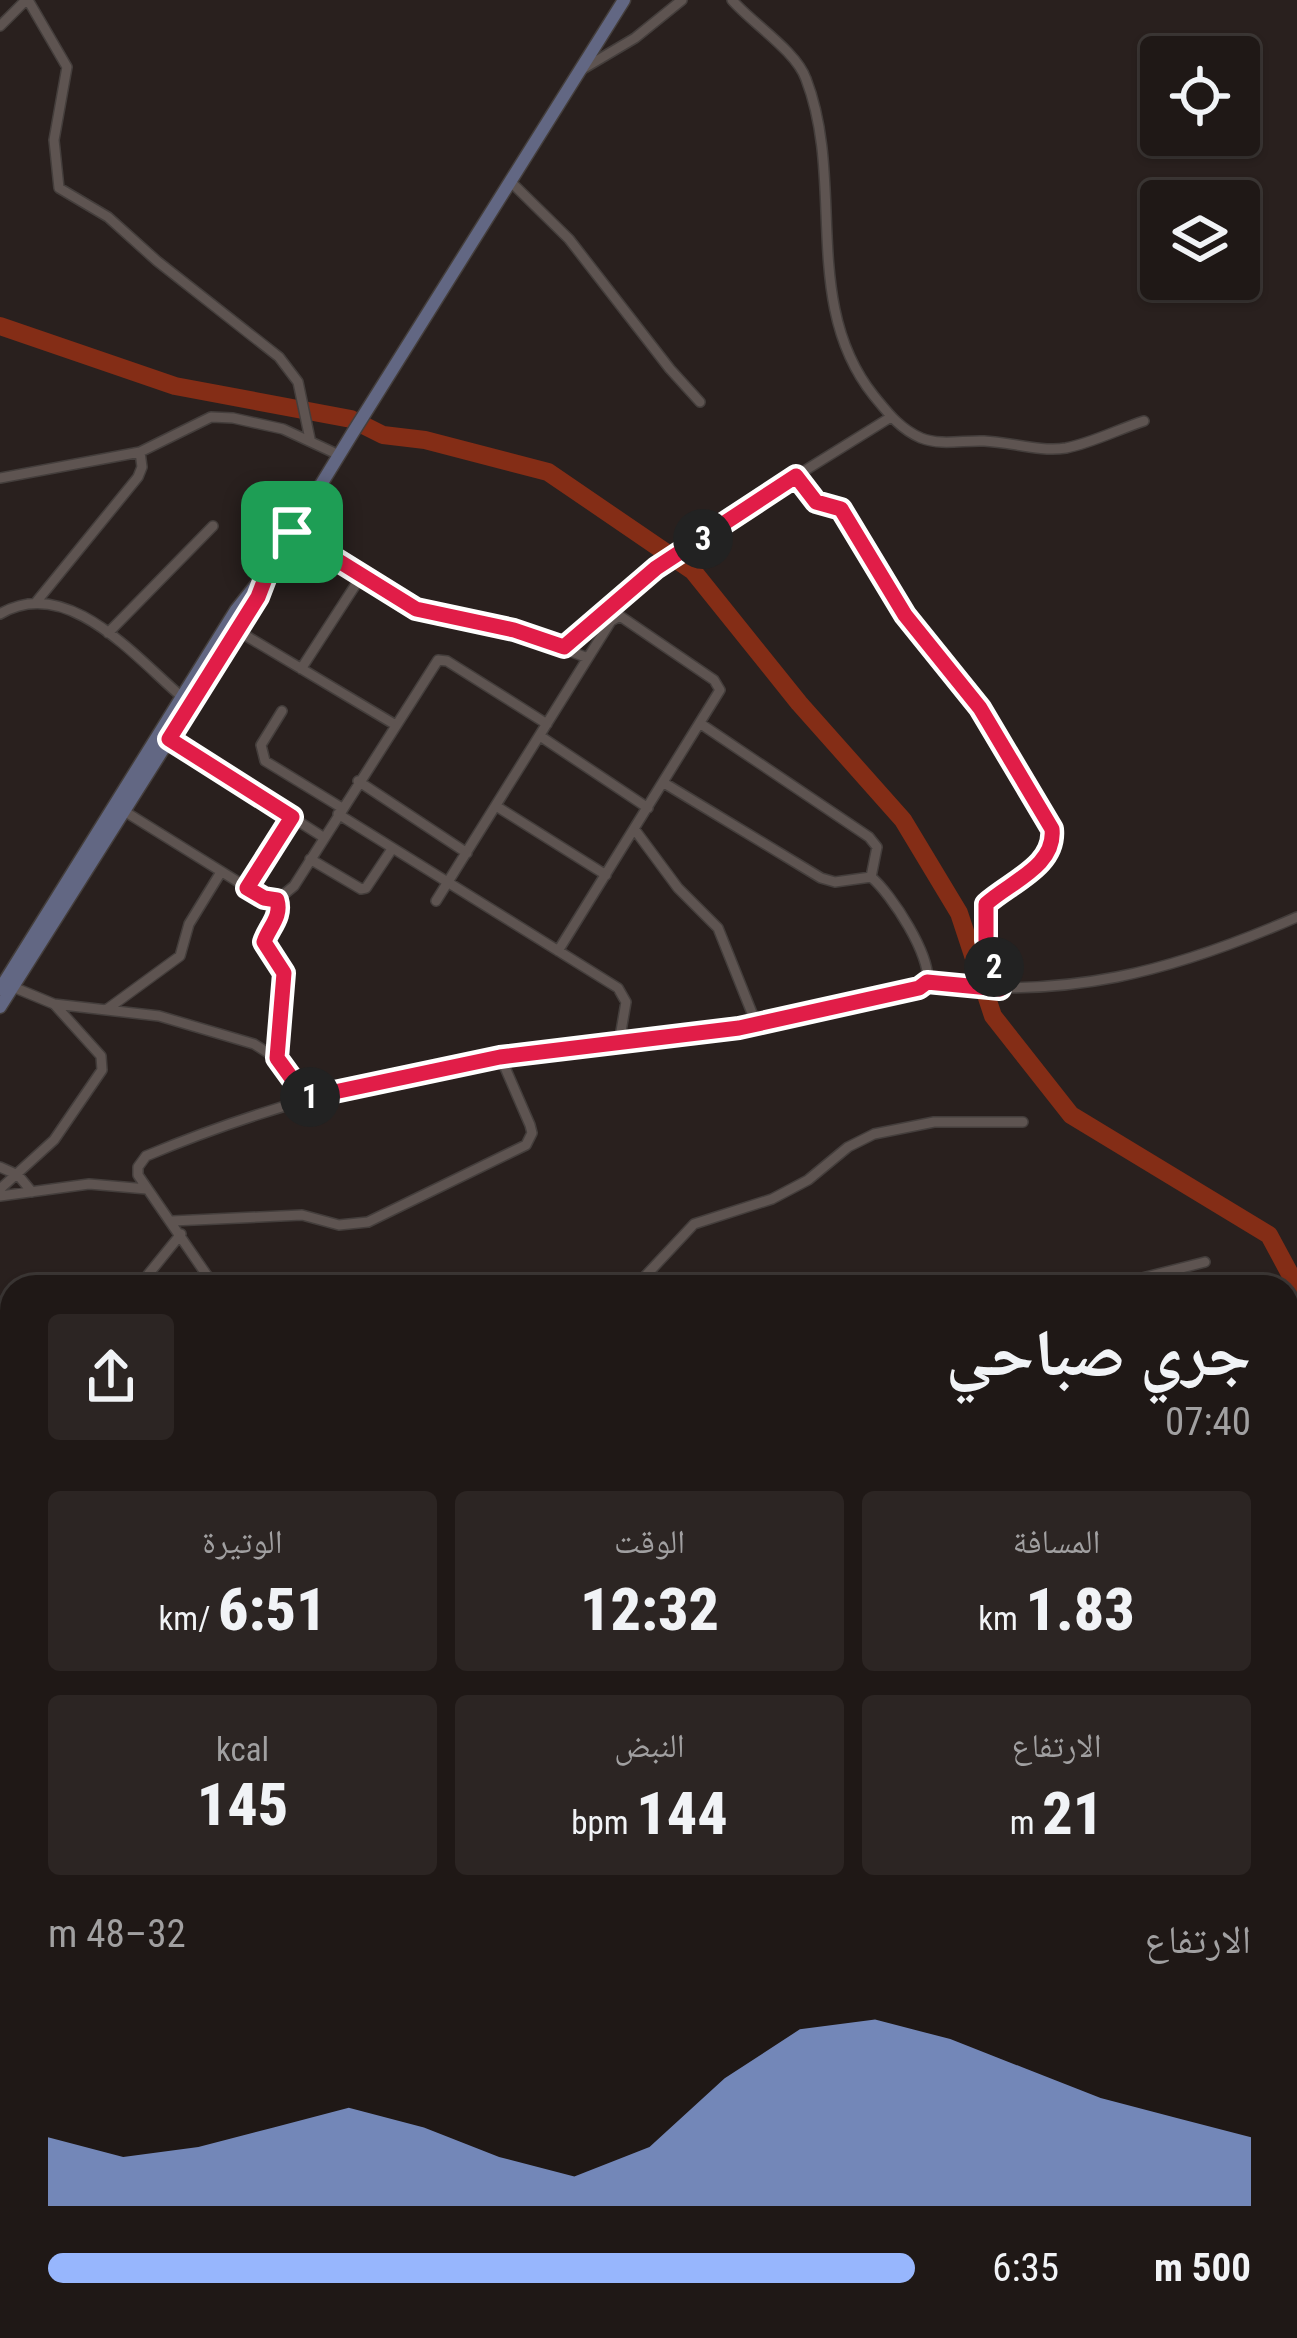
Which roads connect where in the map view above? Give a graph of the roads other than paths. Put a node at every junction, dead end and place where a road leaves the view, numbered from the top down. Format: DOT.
graph roads {
  1 [pos="27,0"];
  2 [pos="624,0"];
  3 [pos="682,0"];
  4 [pos="732,0"];
  5 [pos="0,26"];
  6 [pos="581,70"];
  7 [pos="512,183"];
  8 [pos="700,402"];
  9 [pos="891,417"];
  10 [pos="1144,421"];
  11 [pos="310,439"];
  12 [pos="140,452"];
  13 [pos="339,454"];
  14 [pos="796,476"];
  15 [pos="0,478"];
  16 [pos="213,526"];
  17 [pos="292,532"];
  18 [pos="268,571"];
  19 [pos="360,578"];
  20 [pos="37,601"];
  21 [pos="0,614"];
  22 [pos="238,631"];
  23 [pos="108,633"];
  24 [pos="564,647"];
  25 [pos="588,658"];
  26 [pos="301,669"];
  27 [pos="182,697"];
  28 [pos="282,711"];
  29 [pos="394,724"];
  30 [pos="547,724"];
  31 [pos="701,724"];
  32 [pos="540,736"];
  33 [pos="169,739"];
  34 [pos="358,781"];
  35 [pos="664,783"];
  36 [pos="496,806"];
  37 [pos="648,808"];
  38 [pos="124,811"];
  39 [pos="340,811"];
  40 [pos="292,817"];
  41 [pos="635,830"];
  42 [pos="323,837"];
  43 [pos="392,849"];
  44 [pos="466,853"];
  45 [pos="310,859"];
  46 [pos="221,872"];
  47 [pos="606,875"];
  48 [pos="871,877"];
  49 [pos="447,884"];
  50 [pos="247,888"];
  51 [pos="277,900"];
  52 [pos="436,901"];
  53 [pos="1297,917"];
  54 [pos="558,951"];
  55 [pos="927,982"];
  56 [pos="6,988"];
  57 [pos="1000,989"];
  58 [pos="54,1004"];
  59 [pos="0,1007"];
  60 [pos="106,1010"];
  61 [pos="756,1023"];
  62 [pos="619,1042"];
  63 [pos="500,1057"];
  64 [pos="277,1058"];
  65 [pos="306,1098"];
  66 [pos="1023,1122"];
  67 [pos="0,1167"];
  68 [pos="18,1174"];
  69 [pos="147,1189"];
  70 [pos="0,1192"];
  71 [pos="32,1192"];
  72 [pos="172,1221"];
  73 [pos="181,1234"];
  74 [pos="1204,1262"];
  75 [pos="147,1275"];
  76 [pos="207,1275"];
  77 [pos="646,1275"];
  78 [pos="1154,1275"];
  1 -- 5 [label="street"];
  1 -- 11 [label="street"];
  2 -- 6 [label="main road"];
  3 -- 6 [label="street"];
  4 -- 9 [label="street"];
  6 -- 7 [label="main road"];
  7 -- 8 [label="street"];
  7 -- 13 [label="main road"];
  9 -- 10 [label="street"];
  9 -- 14 [label="street"];
  11 -- 12 [label="street"];
  11 -- 13 [label="street"];
  12 -- 15 [label="street"];
  12 -- 20 [label="street"];
  13 -- 17 [label="main road"];
  14 -- 24 [label="street"];
  14 -- 57 [label="street"];
  16 -- 23 [label="street"];
  17 -- 18 [label="main road"];
  17 -- 19 [label="street"];
  18 -- 22 [label="main road"];
  18 -- 27 [label="main road"];
  19 -- 24 [label="street"];
  19 -- 26 [label="street"];
  20 -- 21 [label="street"];
  20 -- 23 [label="street"];
  22 -- 26 [label="street"];
  22 -- 33 [label="main road"];
  23 -- 27 [label="street"];
  24 -- 25 [label="street"];
  25 -- 30 [label="street"];
  25 -- 31 [label="street"];
  26 -- 29 [label="street"];
  27 -- 56 [label="main road"];
  28 -- 39 [label="street"];
  29 -- 30 [label="street"];
  29 -- 34 [label="street"];
  30 -- 32 [label="street"];
  31 -- 35 [label="street"];
  31 -- 48 [label="street"];
  32 -- 36 [label="street"];
  32 -- 37 [label="street"];
  33 -- 38 [label="main road"];
  33 -- 40 [label="street"];
  34 -- 39 [label="street"];
  34 -- 44 [label="street"];
  35 -- 37 [label="street"];
  35 -- 48 [label="street"];
  36 -- 44 [label="street"];
  36 -- 47 [label="street"];
  37 -- 41 [label="street"];
  38 -- 46 [label="street"];
  38 -- 56 [label="main road"];
  39 -- 42 [label="street"];
  39 -- 43 [label="street"];
  40 -- 42 [label="street"];
  40 -- 50 [label="street"];
  41 -- 47 [label="street"];
  41 -- 61 [label="street"];
  42 -- 45 [label="street"];
  43 -- 45 [label="street"];
  43 -- 49 [label="street"];
  44 -- 49 [label="street"];
  45 -- 51 [label="street"];
  46 -- 50 [label="street"];
  46 -- 60 [label="street"];
  47 -- 54 [label="street"];
  48 -- 55 [label="street"];
  49 -- 52 [label="street"];
  49 -- 54 [label="street"];
  50 -- 51 [label="street"];
  51 -- 64 [label="street"];
  53 -- 57 [label="street"];
  54 -- 62 [label="street"];
  55 -- 57 [label="street"];
  55 -- 61 [label="street"];
  56 -- 58 [label="street"];
  56 -- 59 [label="main road"];
  58 -- 60 [label="street"];
  58 -- 68 [label="street"];
  60 -- 64 [label="street"];
  61 -- 62 [label="street"];
  62 -- 63 [label="street"];
  63 -- 65 [label="street"];
  63 -- 72 [label="street"];
  64 -- 65 [label="street"];
  65 -- 69 [label="street"];
  66 -- 77 [label="street"];
  67 -- 68 [label="street"];
  68 -- 70 [label="street"];
  68 -- 71 [label="street"];
  69 -- 71 [label="street"];
  69 -- 72 [label="street"];
  70 -- 71 [label="street"];
  72 -- 73 [label="street"];
  73 -- 75 [label="street"];
  73 -- 76 [label="street"];
  74 -- 78 [label="street"];
}
